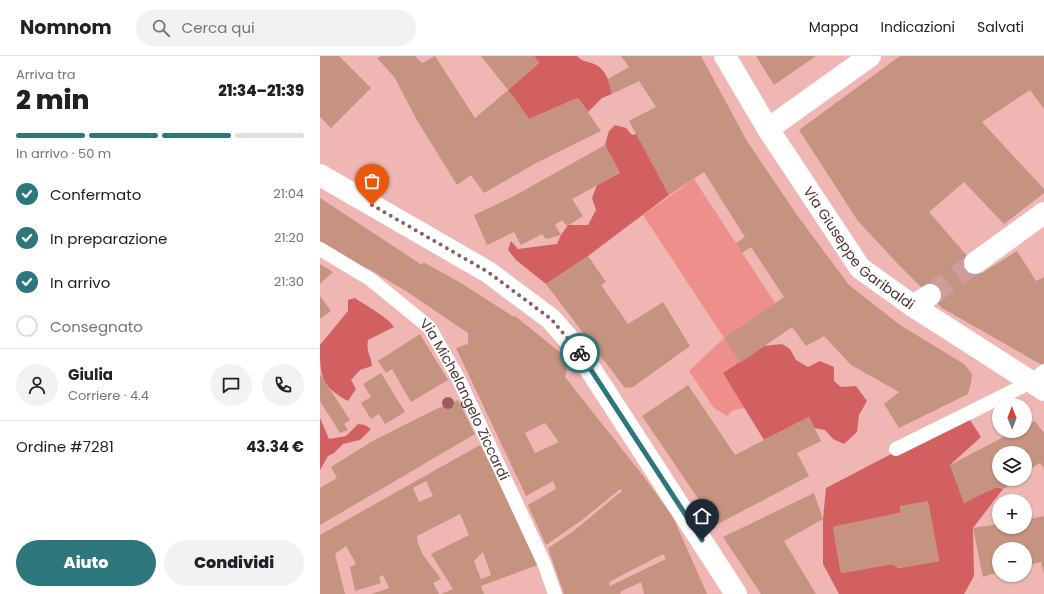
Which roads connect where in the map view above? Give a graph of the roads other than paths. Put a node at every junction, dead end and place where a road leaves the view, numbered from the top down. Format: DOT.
graph roads {
  1 [pos="725,56"];
  2 [pos="870,56"];
  3 [pos="768,129"];
  4 [pos="320,175"];
  5 [pos="1044,213"];
  6 [pos="320,249"];
  7 [pos="975,263"];
  8 [pos="1040,381"];
  9 [pos="896,449"];
  10 [pos="555,594"];
  11 [pos="736,594"];
  1 -- 3 [label="street, Via Giuseppe Garibaldi"];
  2 -- 3 [label="street"];
  3 -- 8 [label="street, Via Giuseppe Garibaldi"];
  4 -- 11 [label="street"];
  5 -- 7 [label="street"];
  6 -- 10 [label="lane, Via Michelangelo Ziccardi"];
  8 -- 9 [label="lane"];
}
